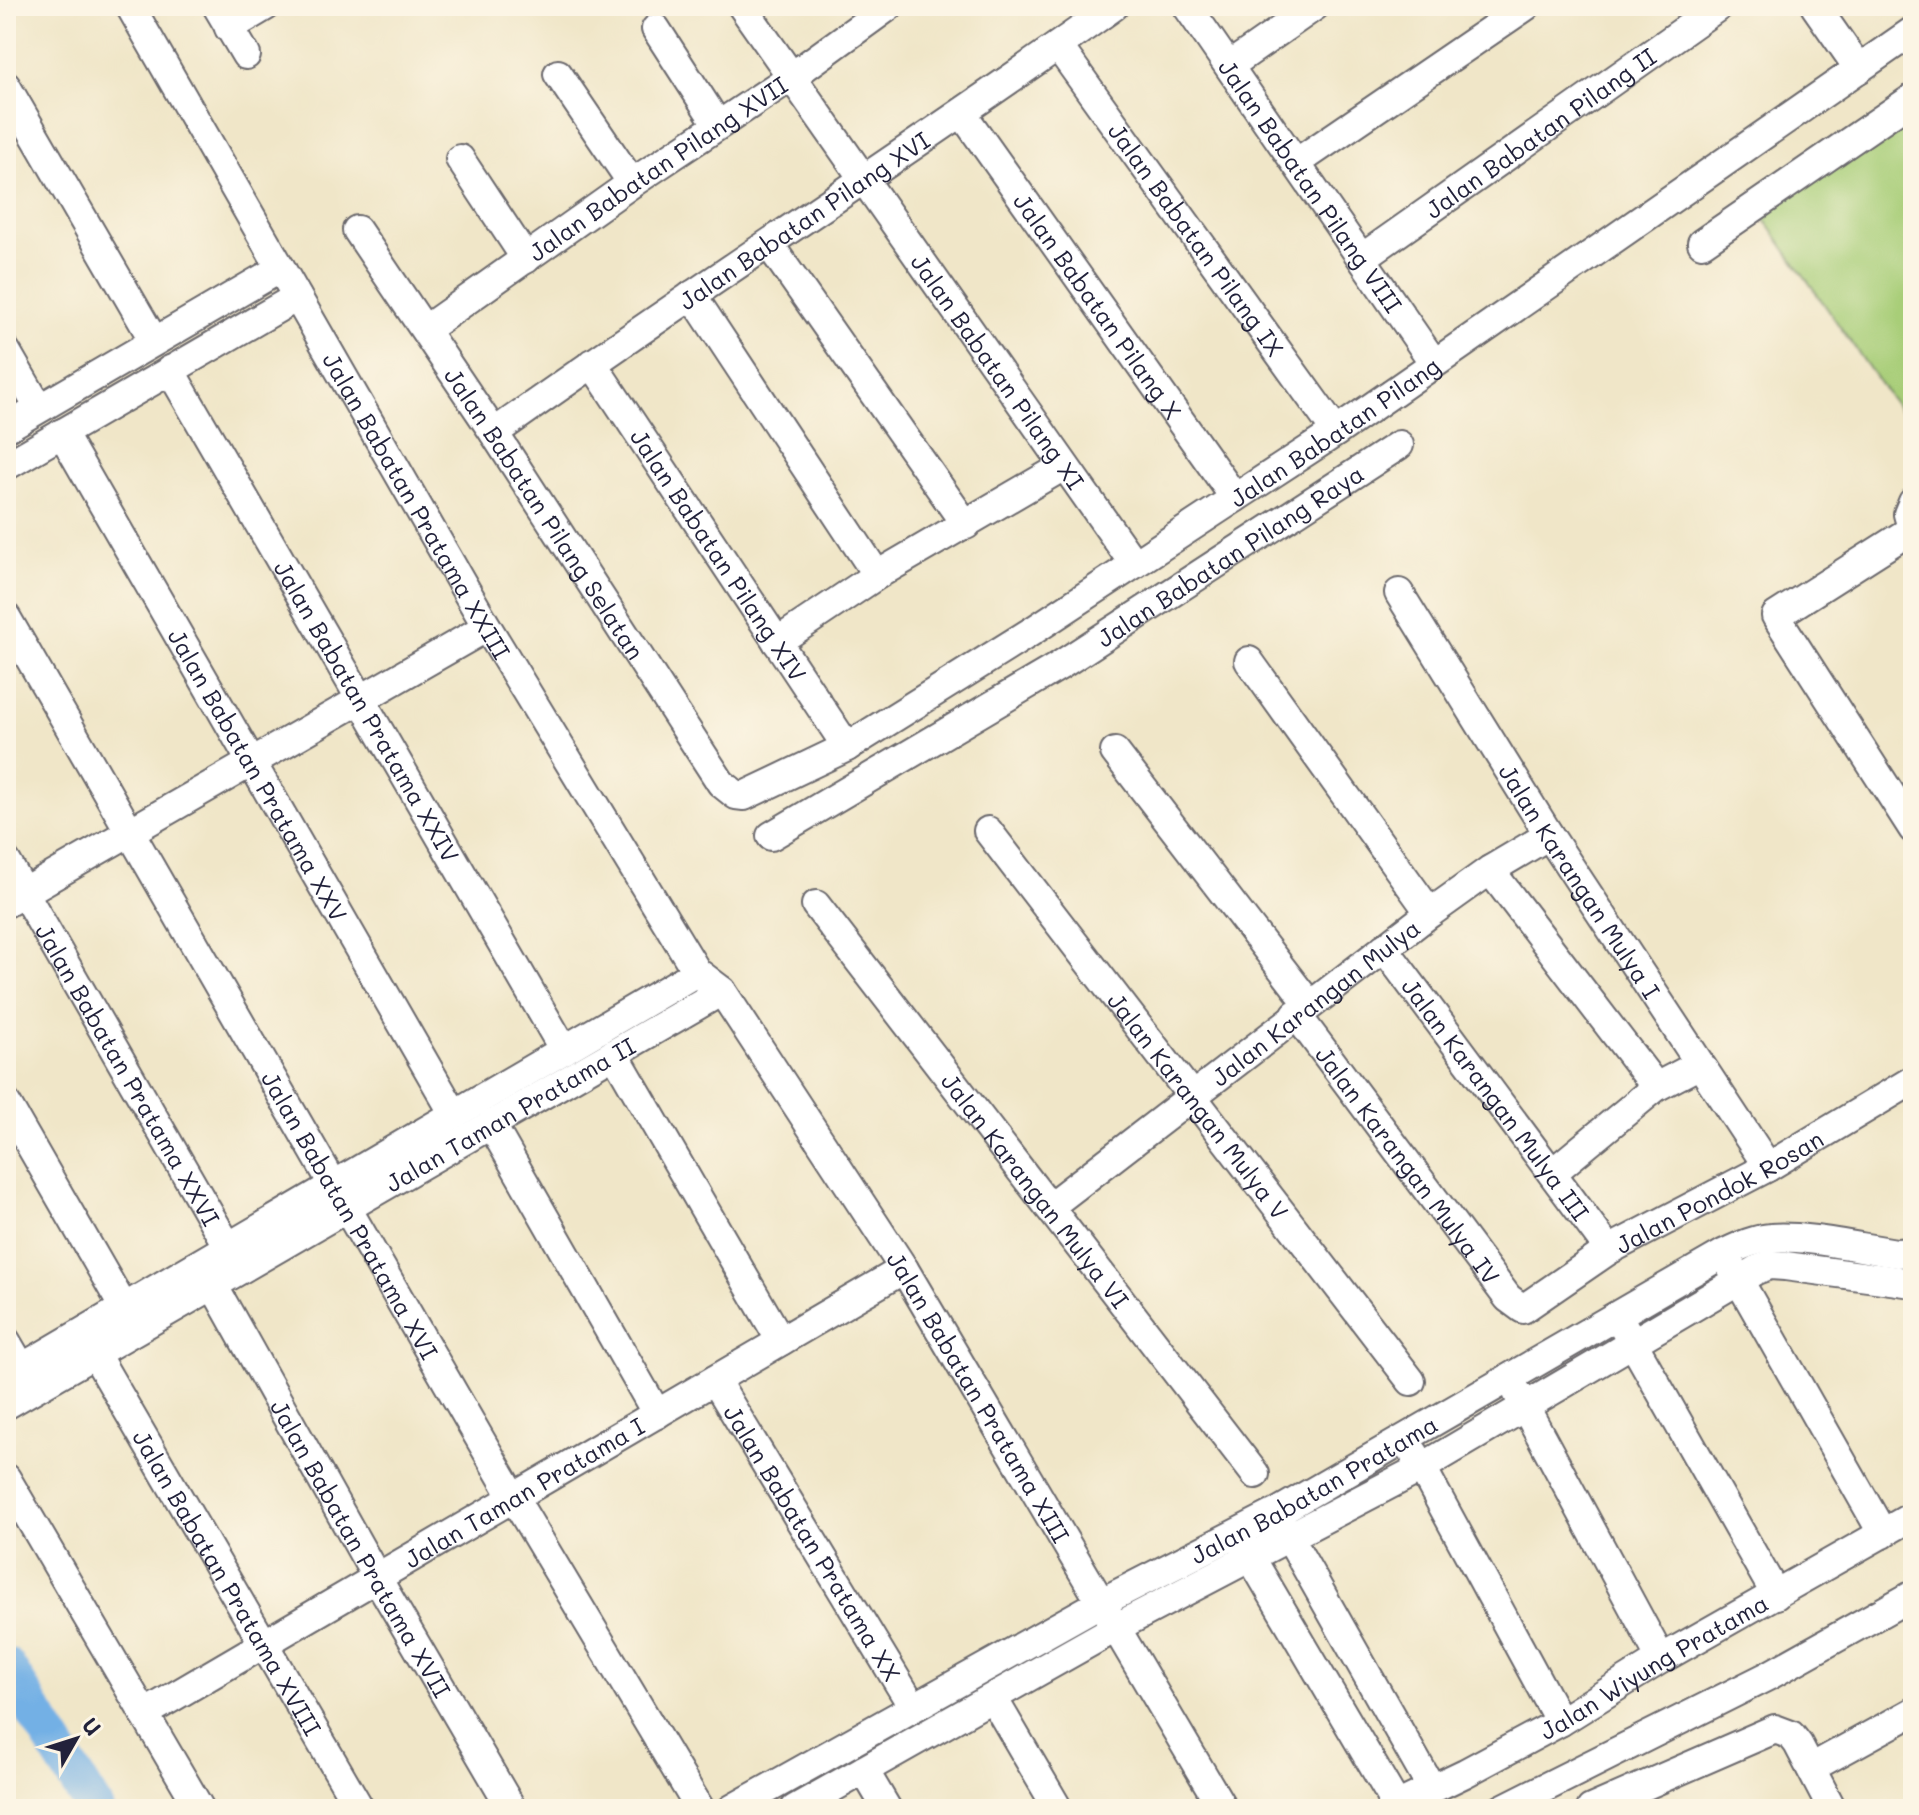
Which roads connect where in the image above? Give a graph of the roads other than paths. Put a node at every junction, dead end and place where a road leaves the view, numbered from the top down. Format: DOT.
graph roads {
  1 [pos="130,6"];
  2 [pos="266,6"];
  3 [pos="742,6"];
  4 [pos="889,6"];
  5 [pos="1114,6"];
  6 [pos="1187,6"];
  7 [pos="1315,6"];
  8 [pos="1526,6"];
  9 [pos="1719,6"];
  10 [pos="1815,6"];
  11 [pos="223,17"];
  12 [pos="1678,17"];
  13 [pos="656,29"];
  14 [pos="1913,31"];
  15 [pos="1058,46"];
  16 [pos="246,55"];
  17 [pos="1229,66"];
  18 [pos="1859,69"];
  19 [pos="558,74"];
  20 [pos="791,77"];
  21 [pos="6,86"];
  22 [pos="1913,98"];
  23 [pos="962,113"];
  24 [pos="718,125"];
  25 [pos="460,159"];
  26 [pos="1296,163"];
  27 [pos="863,179"];
  28 [pos="632,183"];
  29 [pos="357,230"];
  30 [pos="1702,243"];
  31 [pos="769,244"];
  32 [pos="1362,258"];
  33 [pos="526,259"];
  34 [pos="281,268"];
  35 [pos="692,295"];
  36 [pos="297,297"];
  37 [pos="426,329"];
  38 [pos="154,341"];
  39 [pos="6,351"];
  40 [pos="592,363"];
  41 [pos="1434,363"];
  42 [pos="170,370"];
  43 [pos="39,408"];
  44 [pos="6,428"];
  45 [pos="1336,432"];
  46 [pos="62,433"];
  47 [pos="494,433"];
  48 [pos="1399,445"];
  49 [pos="6,466"];
  50 [pos="1064,466"];
  51 [pos="1235,498"];
  52 [pos="1912,521"];
  53 [pos="966,525"];
  54 [pos="1134,564"];
  55 [pos="877,575"];
  56 [pos="1399,593"];
  57 [pos="6,617"];
  58 [pos="487,627"];
  59 [pos="777,642"];
  60 [pos="1047,649"];
  61 [pos="1249,661"];
  62 [pos="361,699"];
  63 [pos="847,747"];
  64 [pos="1115,752"];
  65 [pos="251,763"];
  66 [pos="736,795"];
  67 [pos="1913,829"];
  68 [pos="988,831"];
  69 [pos="130,832"];
  70 [pos="1549,835"];
  71 [pos="771,836"];
  72 [pos="6,861"];
  73 [pos="1490,870"];
  74 [pos="15,898"];
  75 [pos="816,905"];
  76 [pos="1430,913"];
  77 [pos="1384,948"];
  78 [pos="697,972"];
  79 [pos="722,991"];
  80 [pos="1303,1009"];
  81 [pos="564,1050"];
  82 [pos="614,1053"];
  83 [pos="1698,1065"];
  84 [pos="1913,1080"];
  85 [pos="1656,1087"];
  86 [pos="1191,1095"];
  87 [pos="6,1103"];
  88 [pos="454,1114"];
  89 [pos="491,1124"];
  90 [pos="1768,1167"];
  91 [pos="1552,1173"];
  92 [pos="339,1197"];
  93 [pos="1049,1207"];
  94 [pos="228,1247"];
  95 [pos="1609,1250"];
  96 [pos="1913,1252"];
  97 [pos="1723,1254"];
  98 [pos="904,1269"];
  99 [pos="1738,1279"];
  100 [pos="1913,1283"];
  101 [pos="213,1285"];
  102 [pos="124,1308"];
  103 [pos="1526,1308"];
  104 [pos="1619,1315"];
  105 [pos="6,1341"];
  106 [pos="781,1341"];
  107 [pos="1632,1342"];
  108 [pos="95,1354"];
  109 [pos="21,1378"];
  110 [pos="1510,1379"];
  111 [pos="715,1380"];
  112 [pos="1411,1381"];
  113 [pos="6,1405"];
  114 [pos="1524,1407"];
  115 [pos="657,1414"];
  116 [pos="1407,1438"];
  117 [pos="1421,1468"];
  118 [pos="1255,1474"];
  119 [pos="6,1478"];
  120 [pos="514,1498"];
  121 [pos="1913,1516"];
  122 [pos="1282,1525"];
  123 [pos="1883,1534"];
  124 [pos="1243,1545"];
  125 [pos="377,1578"];
  126 [pos="1776,1595"];
  127 [pos="1913,1595"];
  128 [pos="1102,1602"];
  129 [pos="1117,1627"];
  130 [pos="264,1644"];
  131 [pos="1661,1659"];
  132 [pos="993,1698"];
  133 [pos="913,1707"];
  134 [pos="1913,1712"];
  135 [pos="144,1714"];
  136 [pos="1560,1722"];
  137 [pos="1811,1768"];
  138 [pos="864,1770"];
  139 [pos="1432,1789"];
  140 [pos="1393,1807"];
  141 [pos="200,1809"];
  142 [pos="360,1809"];
  143 [pos="512,1809"];
  144 [pos="700,1809"];
  145 [pos="732,1809"];
  146 [pos="795,1809"];
  147 [pos="887,1809"];
  148 [pos="1058,1809"];
  149 [pos="1223,1809"];
  150 [pos="1502,1809"];
  151 [pos="1591,1809"];
  152 [pos="1832,1809"];
  1 -- 34 [label="street, Jalan Babatan Pratama XXIII"];
  2 -- 11 [label="street"];
  3 -- 20 [label="street, Jalan Babatan Pilang XI"];
  4 -- 20 [label="street, Jalan Babatan Pilang XVII"];
  5 -- 15 [label="street, Jalan Babatan Pilang XVI"];
  6 -- 17 [label="street, Jalan Babatan Pilang VIII"];
  7 -- 17 [label="street"];
  8 -- 26 [label="street"];
  9 -- 12 [label="street, Jalan Babatan Pilang II"];
  10 -- 18 [label="street"];
  11 -- 16 [label="street"];
  12 -- 32 [label="street, Jalan Babatan Pilang II"];
  13 -- 24 [label="street"];
  14 -- 18 [label="street, Jalan Babatan Pilang"];
  15 -- 23 [label="street, Jalan Babatan Pilang XVI"];
  15 -- 45 [label="street, Jalan Babatan Pilang IX"];
  17 -- 26 [label="street, Jalan Babatan Pilang VIII"];
  18 -- 41 [label="street, Jalan Babatan Pilang"];
  19 -- 28 [label="street"];
  20 -- 24 [label="street, Jalan Babatan Pilang XVII"];
  20 -- 27 [label="street, Jalan Babatan Pilang XI"];
  21 -- 38 [label="street"];
  22 -- 30 [label="street"];
  23 -- 27 [label="street, Jalan Babatan Pilang XVI"];
  23 -- 51 [label="street, Jalan Babatan Pilang X"];
  24 -- 28 [label="street, Jalan Babatan Pilang XVII"];
  25 -- 33 [label="street"];
  26 -- 32 [label="street, Jalan Babatan Pilang VIII"];
  27 -- 31 [label="street, Jalan Babatan Pilang XVI"];
  27 -- 50 [label="street, Jalan Babatan Pilang XI"];
  28 -- 33 [label="street, Jalan Babatan Pilang XVII"];
  29 -- 37 [label="street, Jalan Babatan Pilang Selatan"];
  31 -- 35 [label="street, Jalan Babatan Pilang XVI"];
  31 -- 53 [label="street"];
  32 -- 41 [label="street, Jalan Babatan Pilang VIII"];
  33 -- 37 [label="street, Jalan Babatan Pilang XVII"];
  34 -- 36 [label="street, Jalan Babatan Pratama XXIII"];
  34 -- 38 [label="street"];
  35 -- 40 [label="street, Jalan Babatan Pilang XVI"];
  35 -- 55 [label="street"];
  36 -- 42 [label="street"];
  36 -- 58 [label="street, Jalan Babatan Pratama XXIII"];
  37 -- 47 [label="street, Jalan Babatan Pilang Selatan"];
  38 -- 43 [label="street"];
  39 -- 43 [label="street"];
  40 -- 47 [label="street, Jalan Babatan Pilang XVI"];
  40 -- 59 [label="street, Jalan Babatan Pilang XIV"];
  41 -- 45 [label="street, Jalan Babatan Pilang"];
  42 -- 46 [label="street"];
  42 -- 62 [label="street, Jalan Babatan Pratama XXIV"];
  43 -- 44 [label="street"];
  45 -- 51 [label="street, Jalan Babatan Pilang"];
  46 -- 49 [label="street"];
  46 -- 65 [label="street, Jalan Babatan Pratama XXV"];
  47 -- 66 [label="street, Jalan Babatan Pilang Selatan"];
  48 -- 60 [label="street, Jalan Babatan Pilang Raya"];
  50 -- 53 [label="street"];
  50 -- 54 [label="street, Jalan Babatan Pilang XI"];
  51 -- 54 [label="street, Jalan Babatan Pilang"];
  52 -- 67 [label="street"];
  53 -- 55 [label="street"];
  54 -- 60 [label="street, Jalan Babatan Pilang"];
  55 -- 59 [label="street"];
  56 -- 70 [label="street, Jalan Karangan Mulya I"];
  57 -- 69 [label="street, Jalan Babatan Pratama XVI"];
  58 -- 62 [label="street"];
  58 -- 78 [label="street, Jalan Babatan Pratama XXIII"];
  59 -- 63 [label="street, Jalan Babatan Pilang XIV"];
  60 -- 63 [label="street, Jalan Babatan Pilang"];
  60 -- 71 [label="street, Jalan Babatan Pilang Raya"];
  61 -- 76 [label="street"];
  62 -- 65 [label="street"];
  62 -- 81 [label="street, Jalan Babatan Pratama XXIV"];
  63 -- 66 [label="street, Jalan Babatan Pilang"];
  64 -- 80 [label="street, Jalan Karangan Mulya IV"];
  65 -- 69 [label="street"];
  65 -- 88 [label="street, Jalan Babatan Pratama XXV"];
  68 -- 86 [label="street, Jalan Karangan Mulya V"];
  69 -- 74 [label="street"];
  69 -- 92 [label="street, Jalan Babatan Pratama XVI"];
  70 -- 73 [label="street, Jalan Karangan Mulya"];
  70 -- 83 [label="street, Jalan Karangan Mulya I"];
  72 -- 74 [label="street, Jalan Babatan Pratama XXVI"];
  73 -- 76 [label="street, Jalan Karangan Mulya"];
  73 -- 85 [label="street"];
  74 -- 94 [label="street, Jalan Babatan Pratama XXVI"];
  75 -- 93 [label="street, Jalan Karangan Mulya VI"];
  76 -- 77 [label="street, Jalan Karangan Mulya"];
  77 -- 80 [label="street, Jalan Karangan Mulya"];
  77 -- 91 [label="street, Jalan Karangan Mulya III"];
  78 -- 79 [label="street, Jalan Babatan Pratama XXIII"];
  78 -- 81 [label="street, Jalan Taman Pratama II"];
  79 -- 82 [label="street, Jalan Taman Pratama II"];
  79 -- 98 [label="street, Jalan Babatan Pratama XIII"];
  80 -- 86 [label="street, Jalan Karangan Mulya"];
  80 -- 103 [label="street, Jalan Karangan Mulya IV"];
  81 -- 88 [label="street, Jalan Taman Pratama II"];
  82 -- 89 [label="street, Jalan Taman Pratama II"];
  82 -- 106 [label="street"];
  83 -- 85 [label="street"];
  83 -- 90 [label="street, Jalan Karangan Mulya I"];
  84 -- 90 [label="street, Jalan Pondok Rosan"];
  85 -- 91 [label="street"];
  86 -- 93 [label="street, Jalan Karangan Mulya"];
  86 -- 112 [label="street, Jalan Karangan Mulya V"];
  87 -- 102 [label="street"];
  88 -- 92 [label="street, Jalan Taman Pratama II"];
  89 -- 92 [label="street, Jalan Taman Pratama II"];
  89 -- 115 [label="street"];
  90 -- 95 [label="street, Jalan Pondok Rosan"];
  91 -- 95 [label="street, Jalan Karangan Mulya III"];
  92 -- 94 [label="street, Jalan Taman Pratama II"];
  92 -- 101 [label="street, Jalan Taman Pratama II"];
  92 -- 120 [label="street, Jalan Babatan Pratama XVI"];
  93 -- 118 [label="street, Jalan Karangan Mulya VI"];
  94 -- 102 [label="street, Jalan Taman Pratama II"];
  95 -- 103 [label="street, Jalan Pondok Rosan"];
  96 -- 97 [label="street, Jalan Babatan Pratama"];
  97 -- 99 [label="street"];
  97 -- 104 [label="street, Jalan Babatan Pratama"];
  98 -- 106 [label="street, Jalan Taman Pratama I"];
  98 -- 128 [label="street, Jalan Babatan Pratama XIII"];
  99 -- 100 [label="street, Jalan Babatan Pratama"];
  99 -- 107 [label="street, Jalan Babatan Pratama"];
  99 -- 123 [label="street"];
  101 -- 108 [label="street, Jalan Taman Pratama II"];
  101 -- 125 [label="street, Jalan Babatan Pratama XVII"];
  102 -- 109 [label="street, Jalan Taman Pratama II"];
  104 -- 107 [label="street"];
  104 -- 110 [label="street, Jalan Babatan Pratama"];
  105 -- 109 [label="street"];
  106 -- 111 [label="street, Jalan Taman Pratama I"];
  107 -- 114 [label="street, Jalan Babatan Pratama"];
  107 -- 126 [label="street"];
  108 -- 109 [label="street, Jalan Taman Pratama II"];
  108 -- 130 [label="street, Jalan Babatan Pratama XVIII"];
  109 -- 113 [label="street, Jalan Taman Pratama II"];
  110 -- 114 [label="street"];
  110 -- 116 [label="street, Jalan Babatan Pratama"];
  111 -- 115 [label="street, Jalan Taman Pratama I"];
  111 -- 133 [label="street, Jalan Babatan Pratama XX"];
  114 -- 117 [label="street, Jalan Babatan Pratama"];
  114 -- 131 [label="street"];
  115 -- 120 [label="street, Jalan Taman Pratama I"];
  116 -- 117 [label="street"];
  116 -- 122 [label="street, Jalan Babatan Pratama"];
  117 -- 122 [label="street, Jalan Babatan Pratama"];
  117 -- 136 [label="street"];
  119 -- 135 [label="street"];
  120 -- 125 [label="street, Jalan Taman Pratama I"];
  120 -- 144 [label="street, Jalan Babatan Pratama XVI"];
  121 -- 123 [label="street, Jalan Wiyung Pratama"];
  122 -- 124 [label="street, Jalan Babatan Pratama"];
  122 -- 139 [label="street"];
  123 -- 126 [label="street, Jalan Wiyung Pratama"];
  124 -- 128 [label="street, Jalan Babatan Pratama"];
  124 -- 129 [label="street, Jalan Babatan Pratama"];
  124 -- 140 [label="street"];
  125 -- 130 [label="street, Jalan Taman Pratama I"];
  125 -- 143 [label="street, Jalan Babatan Pratama XVII"];
  126 -- 131 [label="street, Jalan Wiyung Pratama"];
  127 -- 150 [label="street"];
  128 -- 129 [label="street, Jalan Babatan Pratama XIII"];
  128 -- 133 [label="street, Jalan Babatan Pratama"];
  129 -- 132 [label="street, Jalan Babatan Pratama"];
  129 -- 149 [label="street, Jalan Babatan Pratama XIII"];
  130 -- 135 [label="street, Jalan Taman Pratama I"];
  130 -- 142 [label="street, Jalan Babatan Pratama XVIII"];
  131 -- 136 [label="street, Jalan Wiyung Pratama"];
  132 -- 138 [label="street, Jalan Babatan Pratama"];
  132 -- 148 [label="street"];
  133 -- 145 [label="street, Jalan Babatan Pratama"];
  134 -- 137 [label="street"];
  135 -- 141 [label="street"];
  136 -- 139 [label="street, Jalan Wiyung Pratama"];
  137 -- 151 [label="street"];
  137 -- 152 [label="street"];
  138 -- 146 [label="street, Jalan Babatan Pratama"];
  138 -- 147 [label="street"];
  139 -- 140 [label="street, Jalan Wiyung Pratama"];
}
